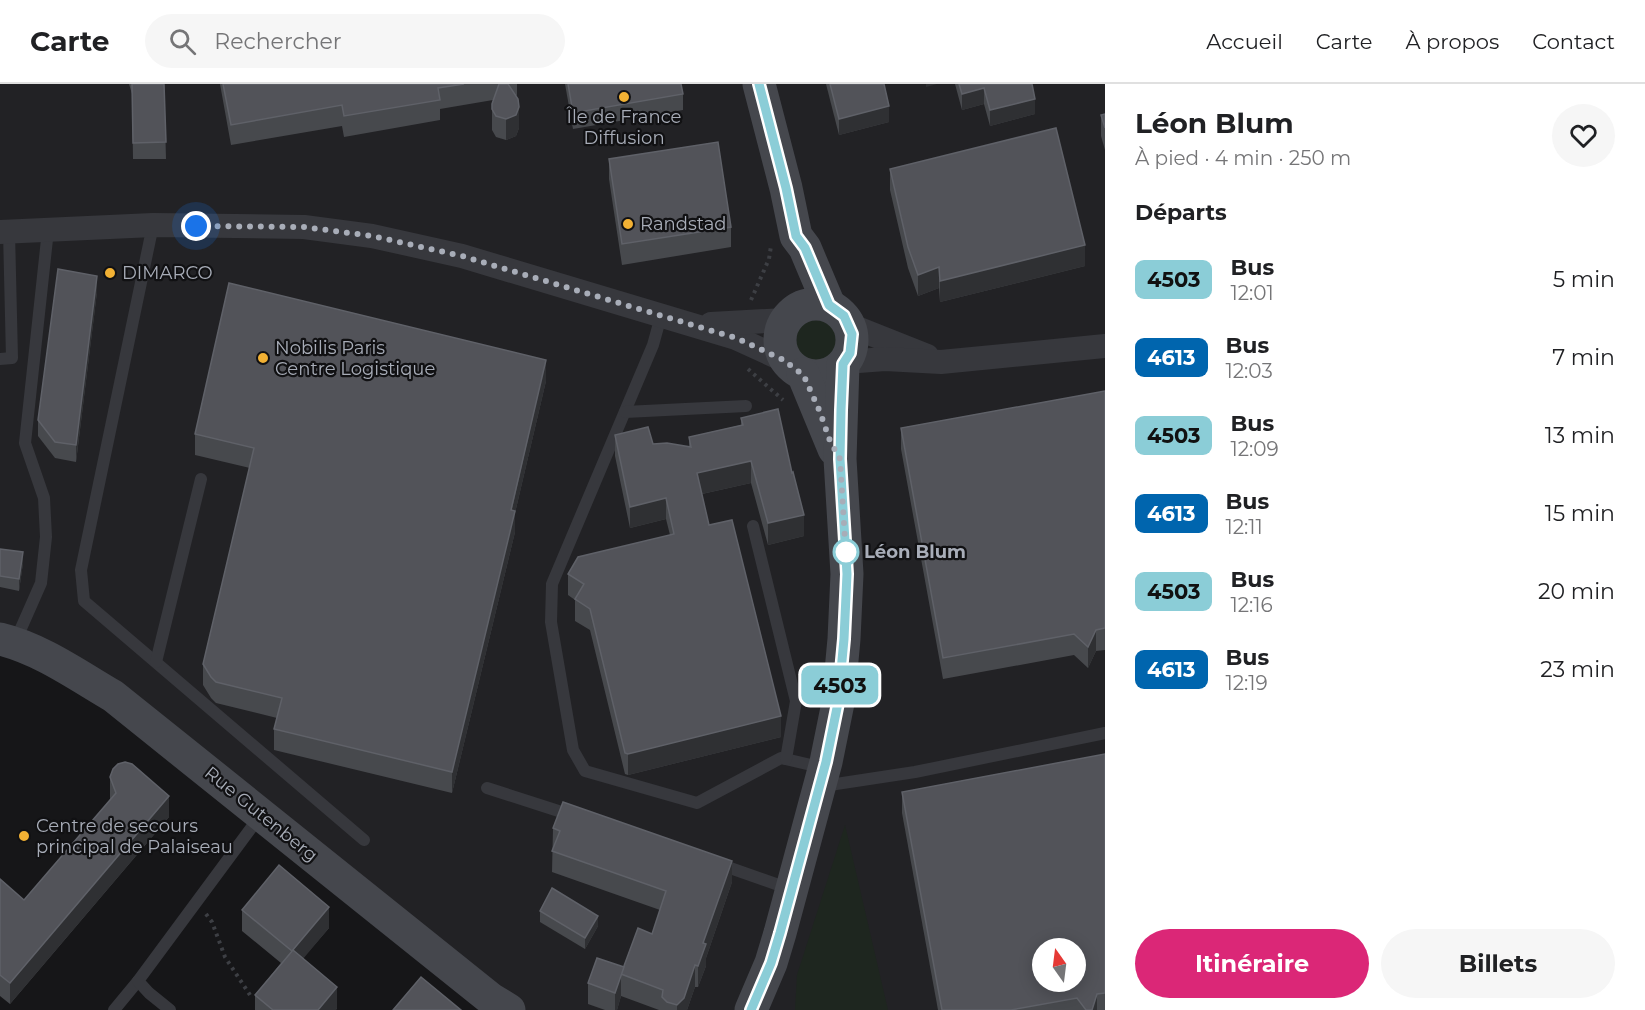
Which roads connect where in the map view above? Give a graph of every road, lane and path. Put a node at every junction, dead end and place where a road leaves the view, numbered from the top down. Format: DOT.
graph roads {
  1 [pos="759,84"];
  2 [pos="153,225"];
  3 [pos="48,230"];
  4 [pos="5,232"];
  5 [pos="784,237"];
  6 [pos="790,315"];
  7 [pos="839,315"];
  8 [pos="661,316"];
  9 [pos="748,322"];
  10 [pos="694,326"];
  11 [pos="1105,346"];
  12 [pos="0,359"];
  13 [pos="941,362"];
  14 [pos="844,363"];
  15 [pos="795,368"];
  16 [pos="746,406"];
  17 [pos="625,412"];
  18 [pos="840,459"];
  19 [pos="201,479"];
  20 [pos="753,526"];
  21 [pos="7,641"];
  22 [pos="156,662"];
  23 [pos="1105,733"];
  24 [pos="786,759"];
  25 [pos="821,778"];
  26 [pos="487,788"];
  27 [pos="261,815"];
  28 [pos="590,821"];
  29 [pos="364,840"];
  30 [pos="704,858"];
  31 [pos="791,889"];
  32 [pos="197,901"];
  33 [pos="771,963"];
  34 [pos="138,981"];
  35 [pos="250,995"];
  36 [pos="114,1010"];
  37 [pos="170,1010"];
  38 [pos="509,1010"];
  39 [pos="751,1010"];
  40 [pos="776,1010"];
  1 -- 5 [label="street"];
  2 -- 3 [label="street"];
  2 -- 8 [label="street"];
  2 -- 22 [label="lane"];
  3 -- 4 [label="street"];
  3 -- 21 [label="lane"];
  4 -- 12 [label="lane"];
  5 -- 6 [label="street"];
  5 -- 7 [label="street"];
  5 -- 9 [label="path"];
  6 -- 7 [label="street"];
  6 -- 9 [label="street"];
  6 -- 15 [label="street"];
  7 -- 13 [label="street"];
  7 -- 14 [label="street"];
  8 -- 10 [label="street"];
  8 -- 17 [label="lane"];
  9 -- 10 [label="street"];
  10 -- 15 [label="street"];
  11 -- 13 [label="street"];
  13 -- 14 [label="street"];
  14 -- 15 [label="street"];
  14 -- 18 [label="street"];
  15 -- 18 [label="street"];
  16 -- 17 [label="lane"];
  17 -- 24 [label="lane"];
  18 -- 25 [label="street"];
  19 -- 22 [label="lane"];
  20 -- 24 [label="lane"];
  21 -- 27 [label="street, Rue Gutenberg"];
  22 -- 29 [label="lane"];
  23 -- 25 [label="lane"];
  24 -- 25 [label="lane"];
  25 -- 31 [label="street"];
  26 -- 28 [label="lane"];
  27 -- 32 [label="lane"];
  27 -- 38 [label="street, Rue Gutenberg"];
  30 -- 31 [label="lane"];
  31 -- 33 [label="street"];
  32 -- 34 [label="lane"];
  32 -- 35 [label="path"];
  33 -- 39 [label="street"];
  33 -- 40 [label="street"];
  34 -- 36 [label="lane"];
  34 -- 37 [label="lane"];
}
